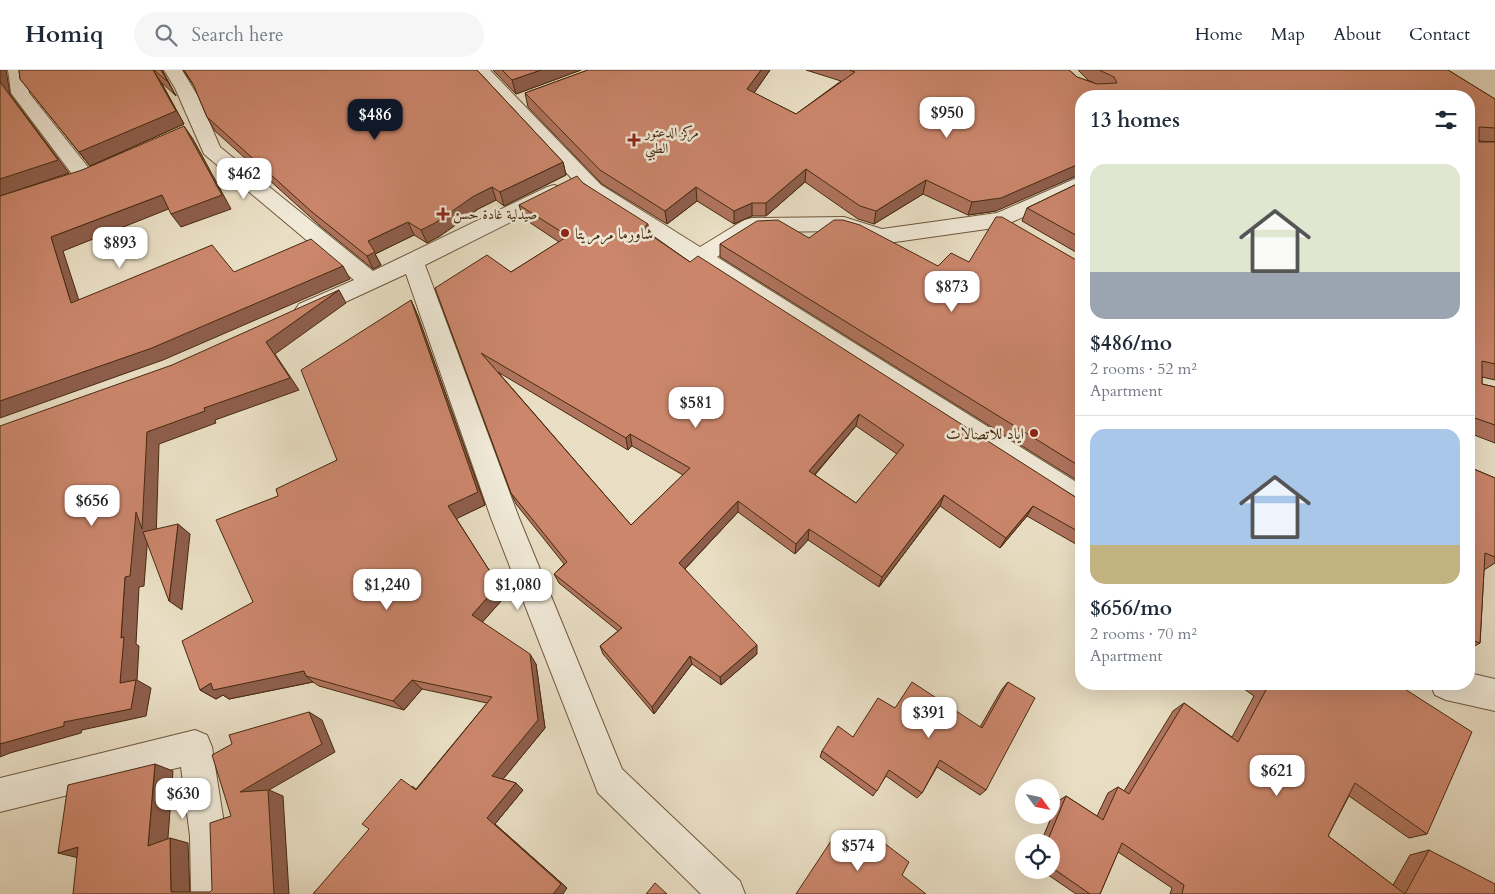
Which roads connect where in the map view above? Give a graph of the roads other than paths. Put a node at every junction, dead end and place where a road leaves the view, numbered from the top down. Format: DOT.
graph roads {
  1 [pos="17,70"];
  2 [pos="173,70"];
  3 [pos="480,70"];
  4 [pos="84,176"];
  5 [pos="582,178"];
  6 [pos="1075,187"];
  7 [pos="1001,220"];
  8 [pos="1025,234"];
  9 [pos="700,257"];
  10 [pos="412,262"];
  11 [pos="371,282"];
  12 [pos="290,318"];
  13 [pos="1075,495"];
  14 [pos="1473,690"];
  15 [pos="1495,695"];
  16 [pos="0,795"];
  17 [pos="209,894"];
  18 [pos="727,894"];
  1 -- 4 [label="street"];
  2 -- 11 [label="street"];
  3 -- 5 [label="street"];
  5 -- 9 [label="street"];
  5 -- 10 [label="street"];
  6 -- 7 [label="street"];
  7 -- 8 [label="street"];
  7 -- 9 [label="street"];
  9 -- 13 [label="street"];
  10 -- 11 [label="street"];
  10 -- 18 [label="street"];
  11 -- 12 [label="street"];
  14 -- 15 [label="street"];
  16 -- 17 [label="street"];
}
